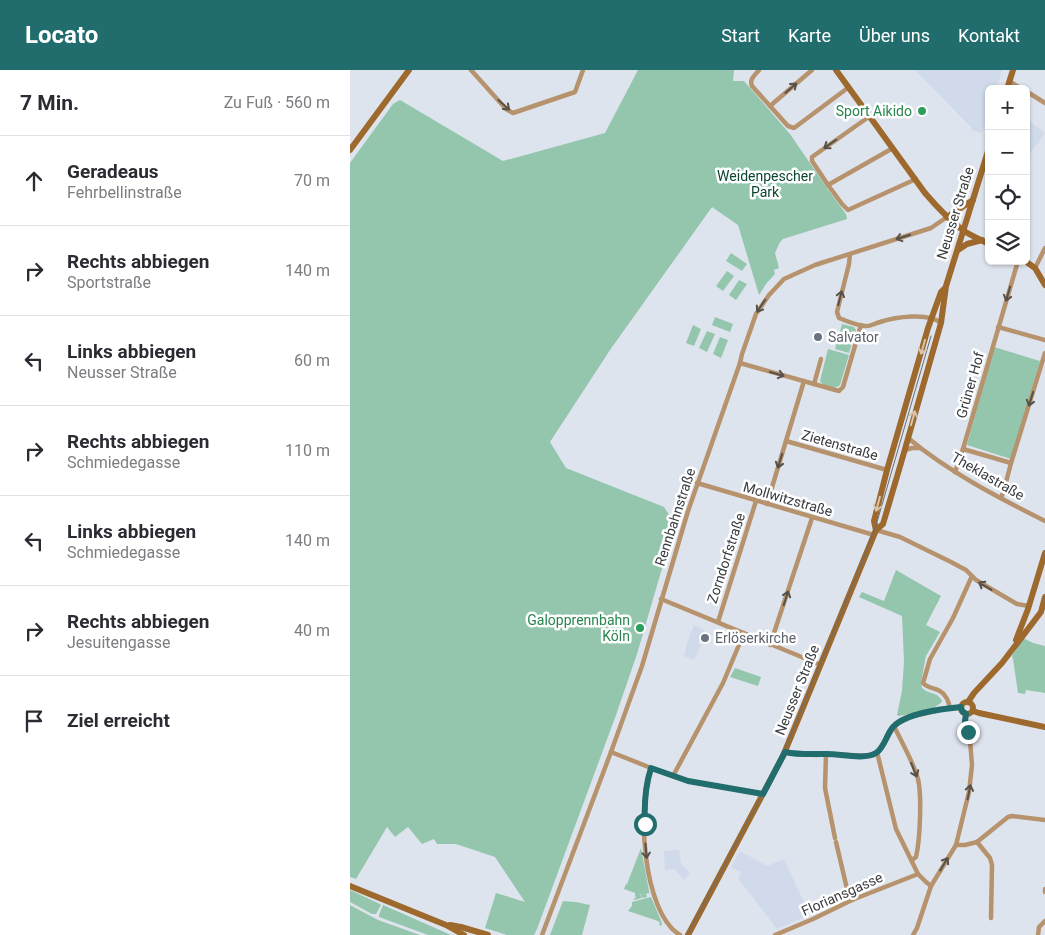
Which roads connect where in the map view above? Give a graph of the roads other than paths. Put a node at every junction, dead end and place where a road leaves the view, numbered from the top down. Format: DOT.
graph roads {
  1 [pos="470,70"];
  2 [pos="583,70"];
  3 [pos="760,70"];
  4 [pos="812,70"];
  5 [pos="836,70"];
  6 [pos="1013,70"];
  7 [pos="408,71"];
  8 [pos="1009,81"];
  9 [pos="1008,85"];
  10 [pos="1016,85"];
  11 [pos="849,87"];
  12 [pos="1030,94"];
  13 [pos="1045,103"];
  14 [pos="770,106"];
  15 [pos="870,116"];
  16 [pos="893,148"];
  17 [pos="350,150"];
  18 [pos="985,161"];
  19 [pos="916,179"];
  20 [pos="828,185"];
  21 [pos="973,200"];
  22 [pos="947,217"];
  23 [pos="963,230"];
  24 [pos="982,240"];
  25 [pos="985,242"];
  26 [pos="1045,248"];
  27 [pos="957,251"];
  28 [pos="850,254"];
  29 [pos="1030,264"];
  30 [pos="1017,265"];
  31 [pos="1035,268"];
  32 [pos="1045,285"];
  33 [pos="946,286"];
  34 [pos="932,318"];
  35 [pos="941,323"];
  36 [pos="861,325"];
  37 [pos="998,327"];
  38 [pos="1045,340"];
  39 [pos="1045,353"];
  40 [pos="821,359"];
  41 [pos="740,363"];
  42 [pos="804,381"];
  43 [pos="814,384"];
  44 [pos="908,438"];
  45 [pos="786,441"];
  46 [pos="921,448"];
  47 [pos="962,449"];
  48 [pos="905,450"];
  49 [pos="1011,463"];
  50 [pos="887,470"];
  51 [pos="955,472"];
  52 [pos="696,483"];
  53 [pos="1000,498"];
  54 [pos="756,501"];
  55 [pos="767,504"];
  56 [pos="812,518"];
  57 [pos="1045,521"];
  58 [pos="875,532"];
  59 [pos="1045,553"];
  60 [pos="972,576"];
  61 [pos="1045,597"];
  62 [pos="661,599"];
  63 [pos="1028,608"];
  64 [pos="1040,612"];
  65 [pos="718,622"];
  66 [pos="744,633"];
  67 [pos="770,645"];
  68 [pos="1012,648"];
  69 [pos="821,665"];
  70 [pos="968,702"];
  71 [pos="961,707"];
  72 [pos="950,708"];
  73 [pos="969,712"];
  74 [pos="894,726"];
  75 [pos="1045,727"];
  76 [pos="611,752"];
  77 [pos="785,752"];
  78 [pos="878,752"];
  79 [pos="826,754"];
  80 [pos="651,768"];
  81 [pos="673,776"];
  82 [pos="763,794"];
  83 [pos="1045,820"];
  84 [pos="977,842"];
  85 [pos="956,844"];
  86 [pos="912,860"];
  87 [pos="918,874"];
  88 [pos="350,886"];
  89 [pos="931,886"];
  90 [pos="852,900"];
  91 [pos="991,918"];
  92 [pos="1045,921"];
  93 [pos="446,925"];
  94 [pos="464,935"];
  95 [pos="488,935"];
  96 [pos="542,935"];
  97 [pos="680,935"];
  98 [pos="688,935"];
  99 [pos="775,935"];
  100 [pos="913,935"];
  101 [pos="1038,935"];
  1 -- 2 [label="street, one-way"];
  3 -- 14 [label="street"];
  14 -- 4 [label="street, one-way"];
  5 -- 11 [label="main road"];
  6 -- 8 [label="main road"];
  7 -- 17 [label="main road"];
  8 -- 9 [label="main road"];
  8 -- 10 [label="street"];
  11 -- 14 [label="street"];
  11 -- 15 [label="main road"];
  12 -- 13 [label="street"];
  15 -- 16 [label="main road"];
  15 -- 20 [label="street, one-way"];
  16 -- 19 [label="main road"];
  16 -- 20 [label="street"];
  18 -- 21 [label="main road, Neusser Straße"];
  19 -- 20 [label="street"];
  19 -- 22 [label="main road"];
  21 -- 22 [label="main road"];
  21 -- 23 [label="main road, Neusser Straße"];
  22 -- 23 [label="main road"];
  22 -- 28 [label="street, Rennbahnstraße, one-way"];
  23 -- 24 [label="main road"];
  23 -- 27 [label="main road, Neusser Straße"];
  24 -- 25 [label="main road"];
  24 -- 27 [label="main road"];
  26 -- 31 [label="street"];
  27 -- 33 [label="main road, Neusser Straße"];
  36 -- 28 [label="street, one-way"];
  28 -- 41 [label="street, Rennbahnstraße, one-way"];
  29 -- 31 [label="main road"];
  30 -- 37 [label="street, Grüner Hof, one-way"];
  31 -- 32 [label="main road"];
  33 -- 34 [label="main road, Neusser Straße"];
  33 -- 35 [label="main road, Neusser Straße"];
  34 -- 35 [label="street"];
  34 -- 36 [label="street"];
  34 -- 50 [label="main road, Neusser Straße, one-way"];
  44 -- 35 [label="main road, Neusser Straße, one-way"];
  36 -- 43 [label="street"];
  37 -- 38 [label="street"];
  37 -- 47 [label="street, Grüner Hof"];
  39 -- 49 [label="street, one-way"];
  40 -- 43 [label="street"];
  41 -- 42 [label="street, one-way"];
  41 -- 52 [label="street, Rennbahnstraße"];
  42 -- 43 [label="street"];
  42 -- 45 [label="street"];
  44 -- 46 [label="street, Theklastraße"];
  44 -- 48 [label="main road, Neusser Straße"];
  45 -- 50 [label="street, Zietenstraße"];
  45 -- 55 [label="street, one-way"];
  46 -- 48 [label="street"];
  46 -- 51 [label="street, Theklastraße"];
  47 -- 49 [label="street"];
  47 -- 51 [label="street, Grüner Hof"];
  48 -- 58 [label="main road, Neusser Straße"];
  49 -- 53 [label="street"];
  50 -- 58 [label="main road, Neusser Straße, one-way"];
  51 -- 53 [label="street, Theklastraße"];
  52 -- 54 [label="street, Mollwitzstraße"];
  52 -- 62 [label="street, Rennbahnstraße"];
  53 -- 57 [label="street, Theklastraße"];
  54 -- 55 [label="street, Mollwitzstraße"];
  54 -- 65 [label="street, Zorndorfstraße"];
  55 -- 56 [label="street, Mollwitzstraße"];
  56 -- 58 [label="street, Mollwitzstraße"];
  67 -- 56 [label="street, one-way"];
  58 -- 60 [label="street, Mollwitzstraße"];
  58 -- 69 [label="main road, Neusser Straße"];
  59 -- 63 [label="main road"];
  63 -- 60 [label="street, Mollwitzstraße, one-way"];
  60 -- 72 [label="street"];
  61 -- 64 [label="main road"];
  62 -- 65 [label="street"];
  62 -- 76 [label="street, Rennbahnstraße"];
  63 -- 64 [label="street, Mollwitzstraße"];
  63 -- 68 [label="main road"];
  64 -- 68 [label="main road"];
  65 -- 66 [label="street"];
  66 -- 67 [label="street"];
  66 -- 81 [label="street"];
  67 -- 69 [label="street"];
  68 -- 70 [label="main road"];
  69 -- 77 [label="main road, Neusser Straße"];
  70 -- 71 [label="main road"];
  70 -- 73 [label="main road"];
  71 -- 72 [label="street"];
  71 -- 73 [label="main road"];
  72 -- 74 [label="street"];
  73 -- 75 [label="main road"];
  85 -- 73 [label="street, one-way"];
  74 -- 78 [label="street"];
  74 -- 86 [label="street, one-way"];
  76 -- 80 [label="street"];
  76 -- 96 [label="street, Rennbahnstraße"];
  77 -- 79 [label="street"];
  77 -- 82 [label="main road, Neusser Straße"];
  78 -- 79 [label="street"];
  78 -- 86 [label="street"];
  79 -- 90 [label="street"];
  80 -- 81 [label="street"];
  80 -- 97 [label="street, one-way"];
  81 -- 82 [label="street"];
  82 -- 98 [label="main road, Neusser Straße"];
  83 -- 84 [label="street"];
  84 -- 85 [label="street"];
  84 -- 91 [label="street"];
  89 -- 85 [label="street, one-way"];
  86 -- 87 [label="street"];
  87 -- 89 [label="street"];
  87 -- 90 [label="street, Floriansgasse"];
  88 -- 93 [label="main road"];
  89 -- 100 [label="street"];
  90 -- 99 [label="street, Floriansgasse"];
  92 -- 101 [label="street"];
  93 -- 94 [label="main road"];
  93 -- 95 [label="main road"];
}
